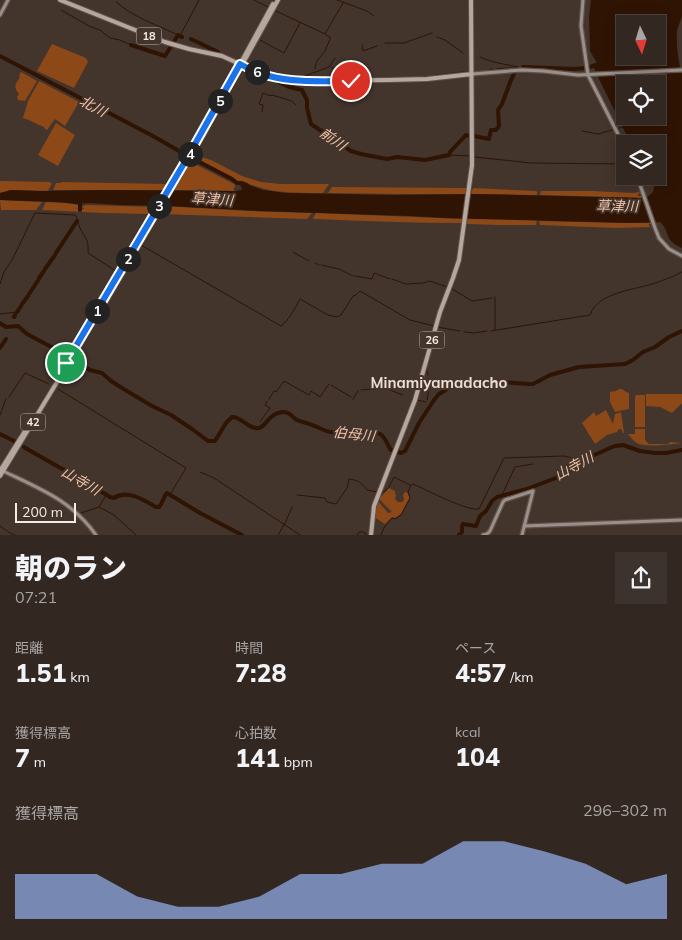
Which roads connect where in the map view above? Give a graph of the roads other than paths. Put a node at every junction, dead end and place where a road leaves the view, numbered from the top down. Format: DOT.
graph roads {
  1 [pos="8,0"];
  2 [pos="60,0"];
  3 [pos="277,0"];
  4 [pos="471,0"];
  5 [pos="583,0"];
  6 [pos="0,15"];
  7 [pos="241,65"];
  8 [pos="682,70"];
  9 [pos="472,74"];
  10 [pos="590,75"];
  11 [pos="619,135"];
  12 [pos="640,185"];
  13 [pos="682,256"];
  14 [pos="1,470"];
  15 [pos="0,476"];
  16 [pos="682,520"];
  17 [pos="524,526"];
  18 [pos="96,535"];
  19 [pos="371,535"];
  20 [pos="483,535"];
  21 [pos="522,535"];
  1 -- 6 [label="street"];
  2 -- 7 [label="main road, 18"];
  3 -- 7 [label="main road"];
  4 -- 9 [label="main road, 26"];
  5 -- 10 [label="street"];
  7 -- 9 [label="main road"];
  7 -- 14 [label="main road, 42"];
  8 -- 10 [label="street"];
  9 -- 10 [label="street"];
  9 -- 19 [label="main road, 26"];
  10 -- 11 [label="street"];
  12 -- 13 [label="street"];
  14 -- 15 [label="main road, 42"];
  14 -- 18 [label="street"];
  16 -- 17 [label="street"];
  17 -- 20 [label="street"];
  17 -- 21 [label="street"];
}
